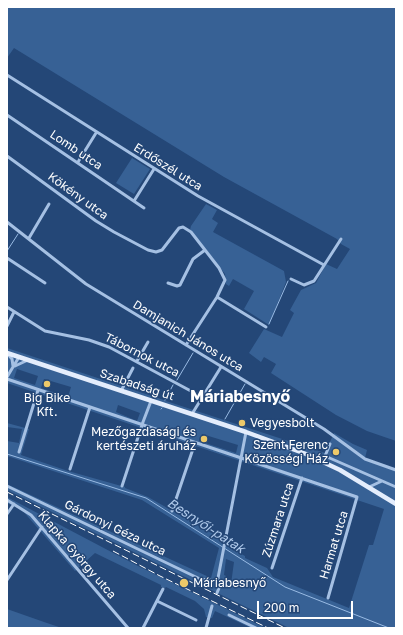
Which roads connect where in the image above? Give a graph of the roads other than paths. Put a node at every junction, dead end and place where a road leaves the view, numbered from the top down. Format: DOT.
graph roads {
  1 [pos="7,75"];
  2 [pos="7,115"];
  3 [pos="96,133"];
  4 [pos="7,156"];
  5 [pos="78,162"];
  6 [pos="154,169"];
  7 [pos="134,201"];
  8 [pos="49,204"];
  9 [pos="144,208"];
  10 [pos="7,222"];
  11 [pos="29,238"];
  12 [pos="341,239"];
  13 [pos="205,250"];
  14 [pos="7,258"];
  15 [pos="324,265"];
  16 [pos="290,279"];
  17 [pos="45,283"];
  18 [pos="168,283"];
  19 [pos="217,297"];
  20 [pos="7,307"];
  21 [pos="14,312"];
  22 [pos="7,326"];
  23 [pos="266,327"];
  24 [pos="148,342"];
  25 [pos="186,345"];
  26 [pos="7,353"];
  27 [pos="19,357"];
  28 [pos="28,360"];
  29 [pos="137,361"];
  30 [pos="13,367"];
  31 [pos="133,368"];
  32 [pos="221,368"];
  33 [pos="7,378"];
  34 [pos="38,390"];
  35 [pos="121,390"];
  36 [pos="202,397"];
  37 [pos="151,401"];
  38 [pos="90,407"];
  39 [pos="192,414"];
  40 [pos="142,425"];
  41 [pos="246,432"];
  42 [pos="195,443"];
  43 [pos="330,444"];
  44 [pos="19,452"];
  45 [pos="241,458"];
  46 [pos="70,469"];
  47 [pos="396,470"];
  48 [pos="302,478"];
  49 [pos="382,481"];
  50 [pos="7,486"];
  51 [pos="122,486"];
  52 [pos="369,487"];
  53 [pos="396,487"];
  54 [pos="7,500"];
  55 [pos="14,504"];
  56 [pos="396,504"];
  57 [pos="172,511"];
  58 [pos="7,514"];
  59 [pos="42,528"];
  60 [pos="272,568"];
  61 [pos="7,580"];
  62 [pos="218,581"];
  63 [pos="163,589"];
  64 [pos="217,593"];
  65 [pos="328,598"];
  66 [pos="157,601"];
  67 [pos="212,606"];
  68 [pos="230,615"];
  69 [pos="196,620"];
  70 [pos="128,628"];
  71 [pos="143,628"];
  72 [pos="206,628"];
  73 [pos="256,628"];
  1 -- 3 [label="street, Erdőszél utca"];
  2 -- 5 [label="street, Lomb utca"];
  3 -- 5 [label="street"];
  3 -- 6 [label="street, Erdőszél utca"];
  4 -- 13 [label="street, Kökény utca"];
  5 -- 7 [label="street, Lomb utca"];
  6 -- 7 [label="street"];
  6 -- 15 [label="street, Erdőszél utca"];
  7 -- 9 [label="street, Lomb utca"];
  8 -- 11 [label="street"];
  10 -- 11 [label="street, Damjanich János utca"];
  11 -- 25 [label="street, Damjanich János utca"];
  12 -- 15 [label="street"];
  13 -- 18 [label="street"];
  13 -- 19 [label="street"];
  14 -- 17 [label="street"];
  15 -- 16 [label="street"];
  19 -- 23 [label="street"];
  19 -- 25 [label="street"];
  20 -- 21 [label="street, Tábornok utca"];
  21 -- 22 [label="street"];
  21 -- 29 [label="street, Tábornok utca"];
  24 -- 29 [label="street"];
  25 -- 32 [label="street, Damjanich János utca"];
  26 -- 27 [label="main road, Szabadság út"];
  26 -- 30 [label="street"];
  27 -- 28 [label="main road, Szabadság út"];
  27 -- 30 [label="street"];
  28 -- 30 [label="street"];
  28 -- 35 [label="main road, Szabadság út"];
  29 -- 36 [label="street, Tábornok utca"];
  30 -- 33 [label="street"];
  31 -- 35 [label="street"];
  32 -- 36 [label="street"];
  32 -- 47 [label="street, Damjanich János utca"];
  33 -- 34 [label="street"];
  34 -- 38 [label="street"];
  34 -- 44 [label="street"];
  35 -- 37 [label="main road, Szabadság út"];
  36 -- 39 [label="street"];
  37 -- 39 [label="main road, Szabadság út"];
  37 -- 40 [label="street"];
  38 -- 40 [label="street"];
  38 -- 46 [label="street"];
  39 -- 41 [label="main road, Szabadság út"];
  40 -- 42 [label="street"];
  40 -- 51 [label="street"];
  41 -- 45 [label="street"];
  41 -- 52 [label="main road, Szabadság út"];
  42 -- 45 [label="street"];
  42 -- 57 [label="street"];
  43 -- 49 [label="street"];
  45 -- 48 [label="street"];
  45 -- 62 [label="street"];
  48 -- 60 [label="street, Zúzmara utca"];
  48 -- 65 [label="street, Harmat utca"];
  49 -- 52 [label="street"];
  49 -- 53 [label="street"];
  50 -- 62 [label="street, Gárdonyi Géza utca"];
  52 -- 56 [label="main road, Szabadság út"];
  54 -- 55 [label="street, Klapka György utca"];
  55 -- 58 [label="street"];
  55 -- 59 [label="street, Klapka György utca"];
  59 -- 61 [label="street"];
  59 -- 70 [label="street, Klapka György utca"];
  62 -- 64 [label="street"];
  63 -- 66 [label="street"];
  66 -- 69 [label="street"];
  66 -- 71 [label="street"];
  67 -- 72 [label="street"];
  68 -- 73 [label="street"];
}
